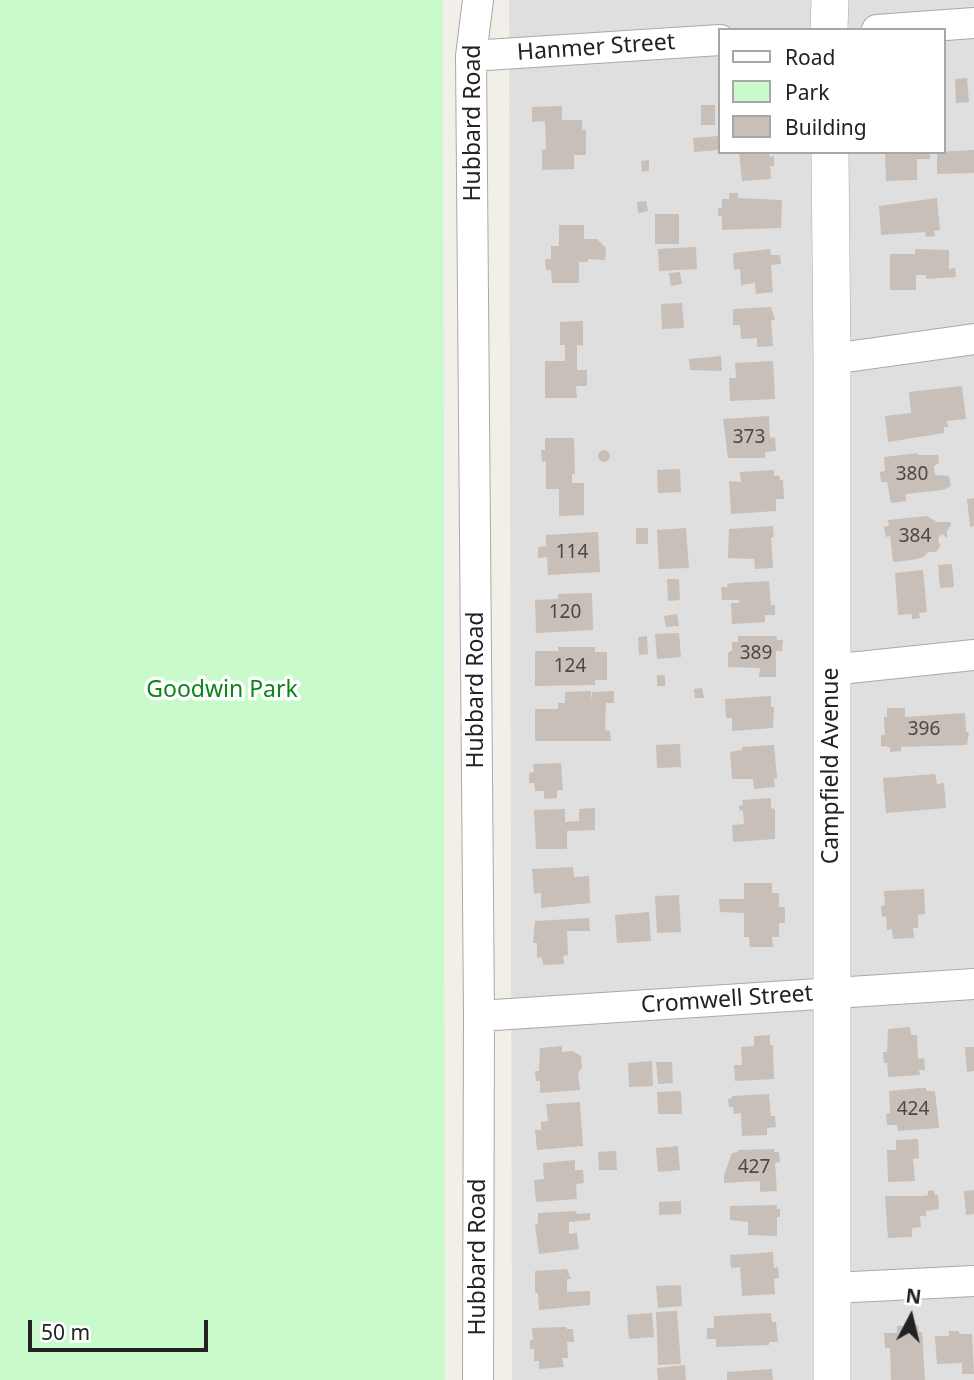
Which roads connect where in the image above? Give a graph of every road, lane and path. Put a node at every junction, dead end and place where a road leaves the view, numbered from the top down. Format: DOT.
graph roads {
  1 [pos="478,0"];
  2 [pos="830,0"];
  3 [pos="974,23"];
  4 [pos="829,28"];
  5 [pos="905,28"];
  6 [pos="718,40"];
  7 [pos="471,56"];
  8 [pos="830,154"];
  9 [pos="974,340"];
  10 [pos="832,359"];
  11 [pos="974,655"];
  12 [pos="830,670"];
  13 [pos="974,984"];
  14 [pos="832,993"];
  15 [pos="479,1016"];
  16 [pos="974,1281"];
  17 [pos="832,1288"];
  18 [pos="478,1380"];
  19 [pos="832,1380"];
  1 -- 7 [label="street, Hubbard Road"];
  2 -- 4 [label="street"];
  3 -- 5 [label="street"];
  6 -- 7 [label="street, Hanmer Street"];
  7 -- 15 [label="street, Hubbard Road"];
  8 -- 10 [label="street, Campfield Avenue"];
  9 -- 10 [label="street"];
  10 -- 12 [label="street, Campfield Avenue"];
  11 -- 12 [label="street"];
  12 -- 14 [label="street, Campfield Avenue"];
  13 -- 14 [label="street, Cromwell Street"];
  14 -- 15 [label="street, Cromwell Street"];
  14 -- 17 [label="street, Campfield Avenue"];
  15 -- 18 [label="street, Hubbard Road"];
  16 -- 17 [label="street"];
  17 -- 19 [label="street, Campfield Avenue"];
}
